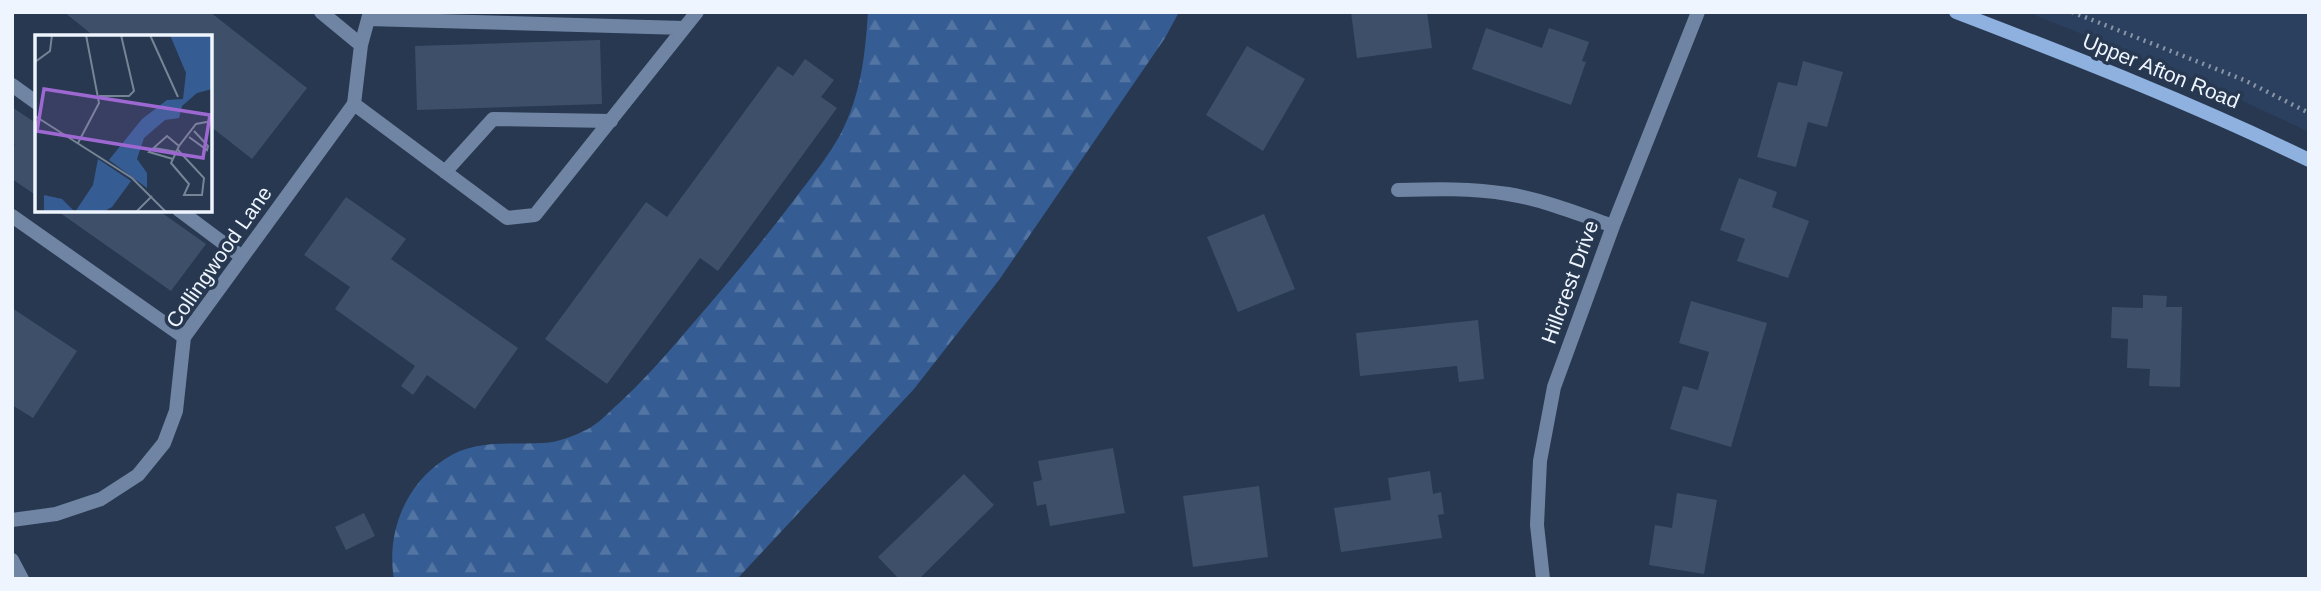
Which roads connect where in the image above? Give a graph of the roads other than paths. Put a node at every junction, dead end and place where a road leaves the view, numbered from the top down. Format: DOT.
graph roads {
  1 [pos="321,12"];
  2 [pos="696,12"];
  3 [pos="1698,12"];
  4 [pos="1956,12"];
  5 [pos="369,16"];
  6 [pos="684,28"];
  7 [pos="361,45"];
  8 [pos="12,85"];
  9 [pos="35,102"];
  10 [pos="354,104"];
  11 [pos="611,121"];
  12 [pos="2309,160"];
  13 [pos="445,172"];
  14 [pos="1398,190"];
  15 [pos="182,212"];
  16 [pos="12,216"];
  17 [pos="1613,226"];
  18 [pos="242,257"];
  19 [pos="184,337"];
  20 [pos="12,520"];
  21 [pos="12,560"];
  22 [pos="22,579"];
  23 [pos="1543,579"];
  1 -- 7 [label="street"];
  2 -- 6 [label="street"];
  3 -- 17 [label="street, Hillcrest Drive"];
  4 -- 12 [label="street, Upper Afton Road"];
  5 -- 6 [label="street"];
  5 -- 7 [label="street"];
  6 -- 11 [label="street"];
  7 -- 10 [label="street"];
  8 -- 9 [label="street"];
  10 -- 13 [label="street"];
  10 -- 18 [label="street, Collingwood Lane"];
  11 -- 13 [label="street"];
  11 -- 13 [label="street"];
  14 -- 17 [label="street"];
  15 -- 18 [label="street"];
  16 -- 19 [label="street"];
  17 -- 23 [label="street, Hillcrest Drive"];
  18 -- 19 [label="street, Collingwood Lane"];
  19 -- 20 [label="street, Collingwood Lane"];
  21 -- 22 [label="street"];
}
